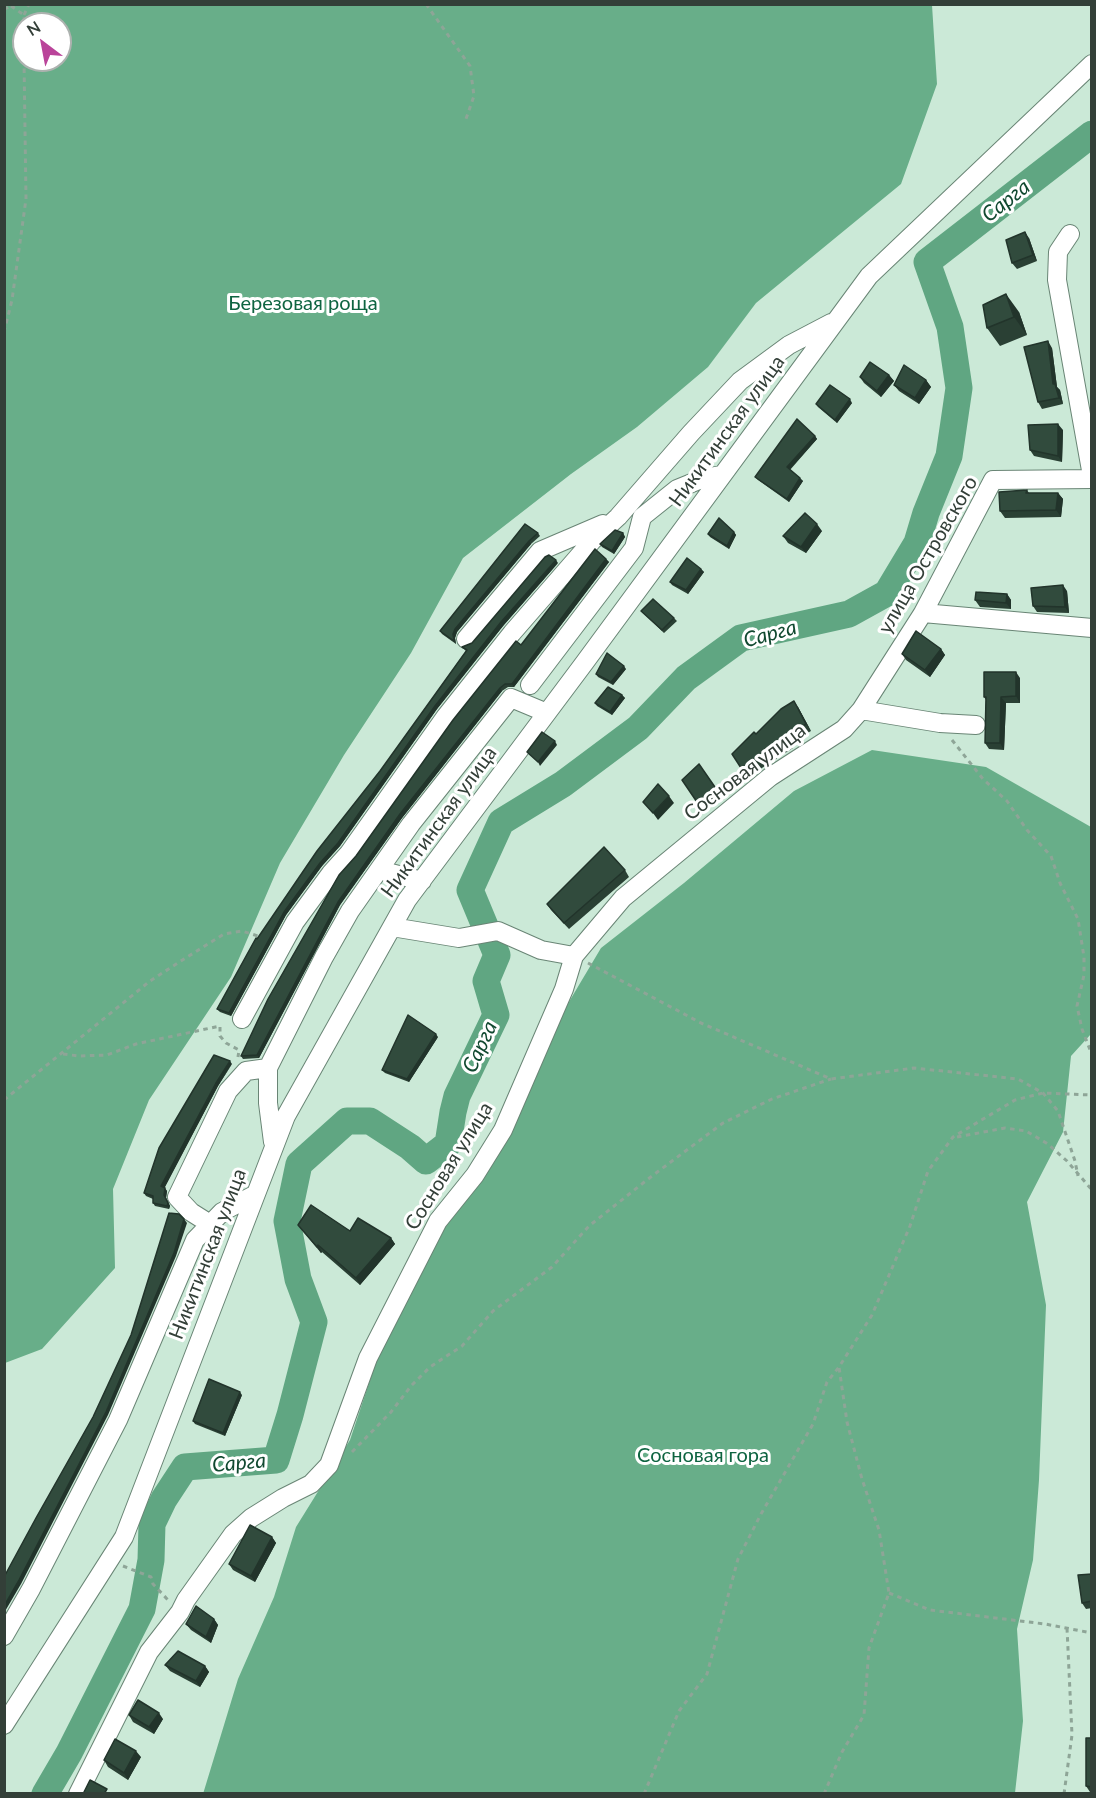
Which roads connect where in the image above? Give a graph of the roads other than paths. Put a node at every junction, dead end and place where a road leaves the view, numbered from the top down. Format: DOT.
graph roads {
  1 [pos="1092,64"];
  2 [pos="1070,234"];
  3 [pos="836,321"];
  4 [pos="722,475"];
  5 [pos="1092,477"];
  6 [pos="618,517"];
  7 [pos="642,517"];
  8 [pos="923,613"];
  9 [pos="1092,628"];
  10 [pos="466,639"];
  11 [pos="530,686"];
  12 [pos="861,710"];
  13 [pos="547,713"];
  14 [pos="976,725"];
  15 [pos="844,729"];
  16 [pos="379,870"];
  17 [pos="422,881"];
  18 [pos="392,927"];
  19 [pos="574,956"];
  20 [pos="242,1019"];
  21 [pos="268,1068"];
  22 [pos="273,1147"];
  23 [pos="256,1194"];
  24 [pos="210,1224"];
  25 [pos="4,1636"];
  26 [pos="4,1725"];
  27 [pos="78,1794"];
  1 -- 3 [label="street, Никитинская улица"];
  2 -- 5 [label="street"];
  3 -- 4 [label="street, Никитинская улица"];
  3 -- 6 [label="street"];
  4 -- 7 [label="street"];
  4 -- 13 [label="street, Никитинская улица"];
  5 -- 8 [label="street, улица Островского"];
  6 -- 7 [label="street"];
  6 -- 10 [label="street"];
  6 -- 20 [label="street"];
  7 -- 11 [label="street"];
  8 -- 9 [label="street"];
  8 -- 12 [label="street, улица Островского"];
  12 -- 14 [label="street"];
  12 -- 15 [label="street, улица Островского"];
  13 -- 16 [label="street"];
  13 -- 17 [label="street, Никитинская улица"];
  15 -- 19 [label="street, Сосновая улица"];
  16 -- 17 [label="street"];
  16 -- 21 [label="street"];
  17 -- 18 [label="street, Никитинская улица"];
  18 -- 19 [label="street"];
  18 -- 22 [label="street, Никитинская улица"];
  19 -- 27 [label="street, Сосновая улица"];
  21 -- 22 [label="street"];
  21 -- 24 [label="street"];
  22 -- 23 [label="street, Никитинская улица"];
  23 -- 24 [label="street"];
  23 -- 26 [label="street, Никитинская улица"];
  24 -- 25 [label="street"];
}
